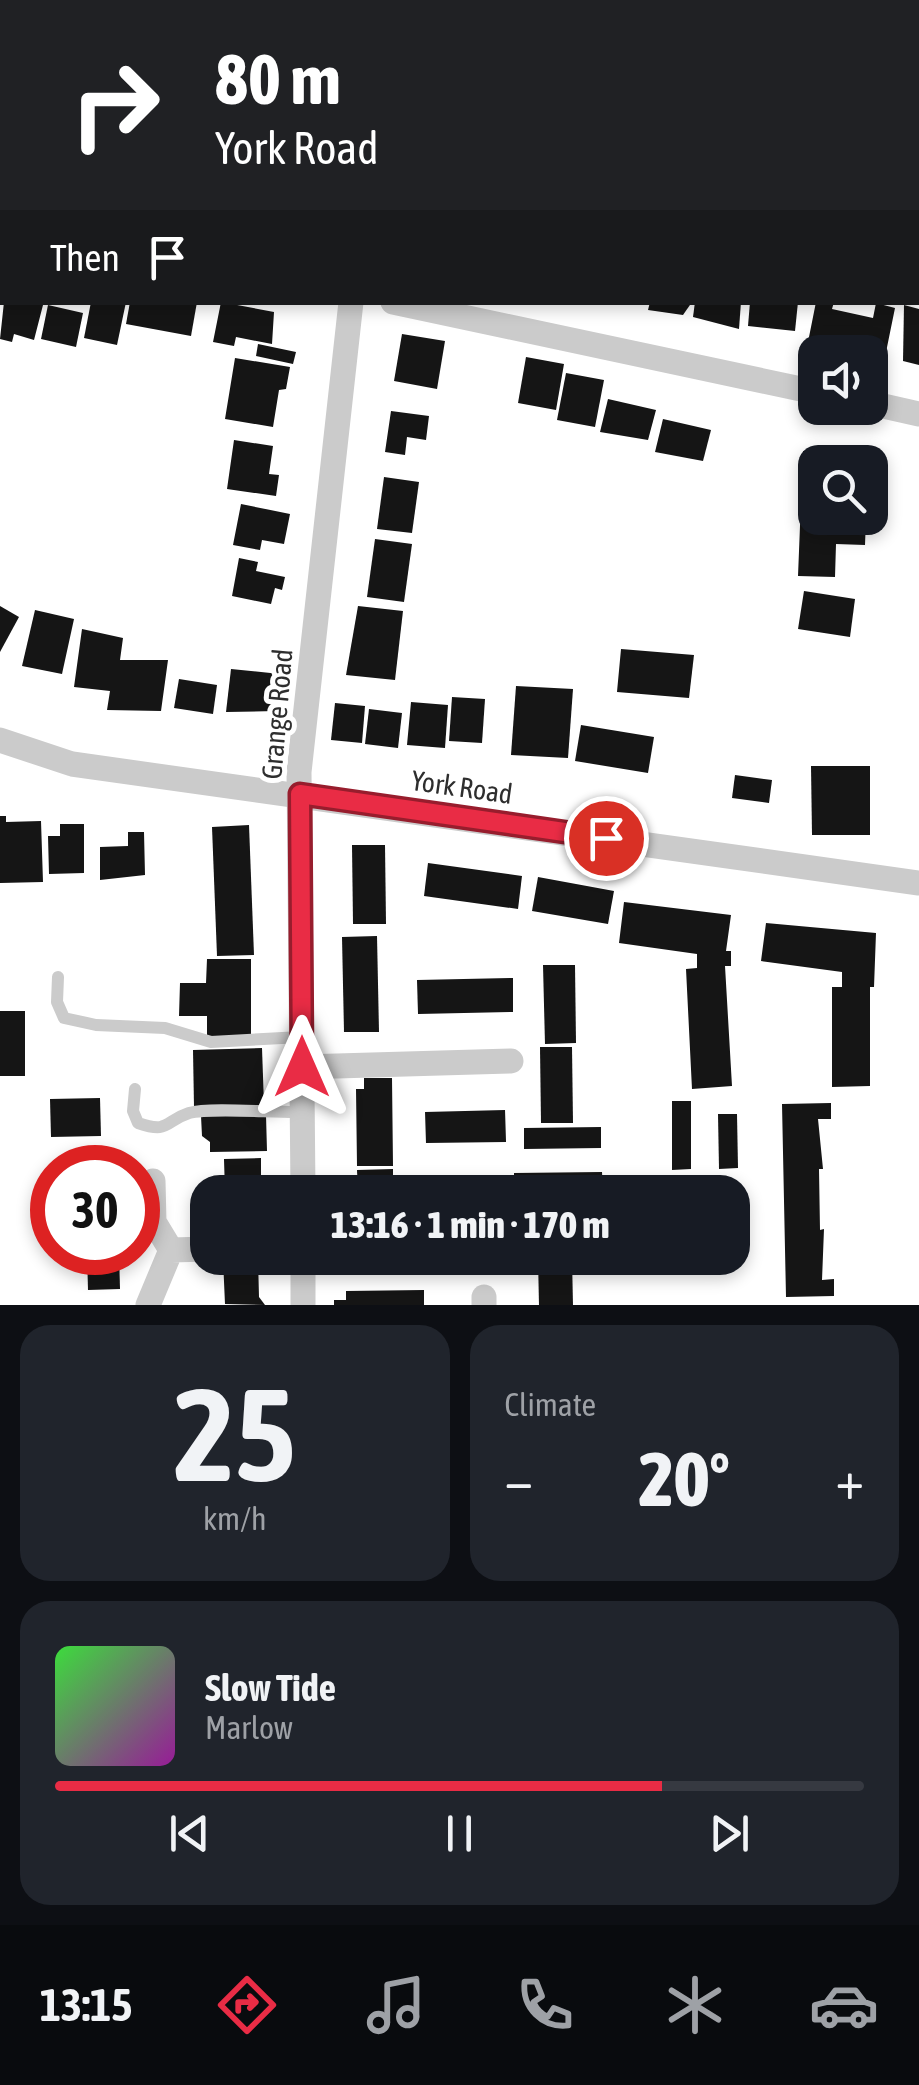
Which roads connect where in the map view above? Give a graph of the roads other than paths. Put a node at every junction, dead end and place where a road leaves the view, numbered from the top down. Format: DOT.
graph roads {
  1 [pos="351,305"];
  2 [pos="406,305"];
  3 [pos="798,388"];
  4 [pos="888,408"];
  5 [pos="919,414"];
  6 [pos="3,748"];
  7 [pos="300,794"];
  8 [pos="919,883"];
  9 [pos="58,977"];
  10 [pos="302,1037"];
  11 [pos="512,1061"];
  12 [pos="302,1067"];
  13 [pos="135,1088"];
  14 [pos="302,1112"];
  15 [pos="303,1175"];
  16 [pos="160,1231"];
  17 [pos="172,1250"];
  18 [pos="190,1250"];
  19 [pos="303,1275"];
  20 [pos="148,1305"];
  21 [pos="304,1305"];
  1 -- 7 [label="street, Grange Road"];
  2 -- 3 [label="street"];
  4 -- 5 [label="street"];
  6 -- 7 [label="street, York Road"];
  7 -- 8 [label="street, York Road"];
  7 -- 10 [label="street, Grange Road"];
  9 -- 10 [label="lane"];
  10 -- 12 [label="street, Grange Road"];
  11 -- 12 [label="street"];
  12 -- 14 [label="street, Grange Road"];
  13 -- 14 [label="lane"];
  14 -- 15 [label="street, Grange Road"];
  16 -- 17 [label="street"];
  17 -- 18 [label="street"];
  17 -- 20 [label="street"];
  19 -- 21 [label="street"];
}
